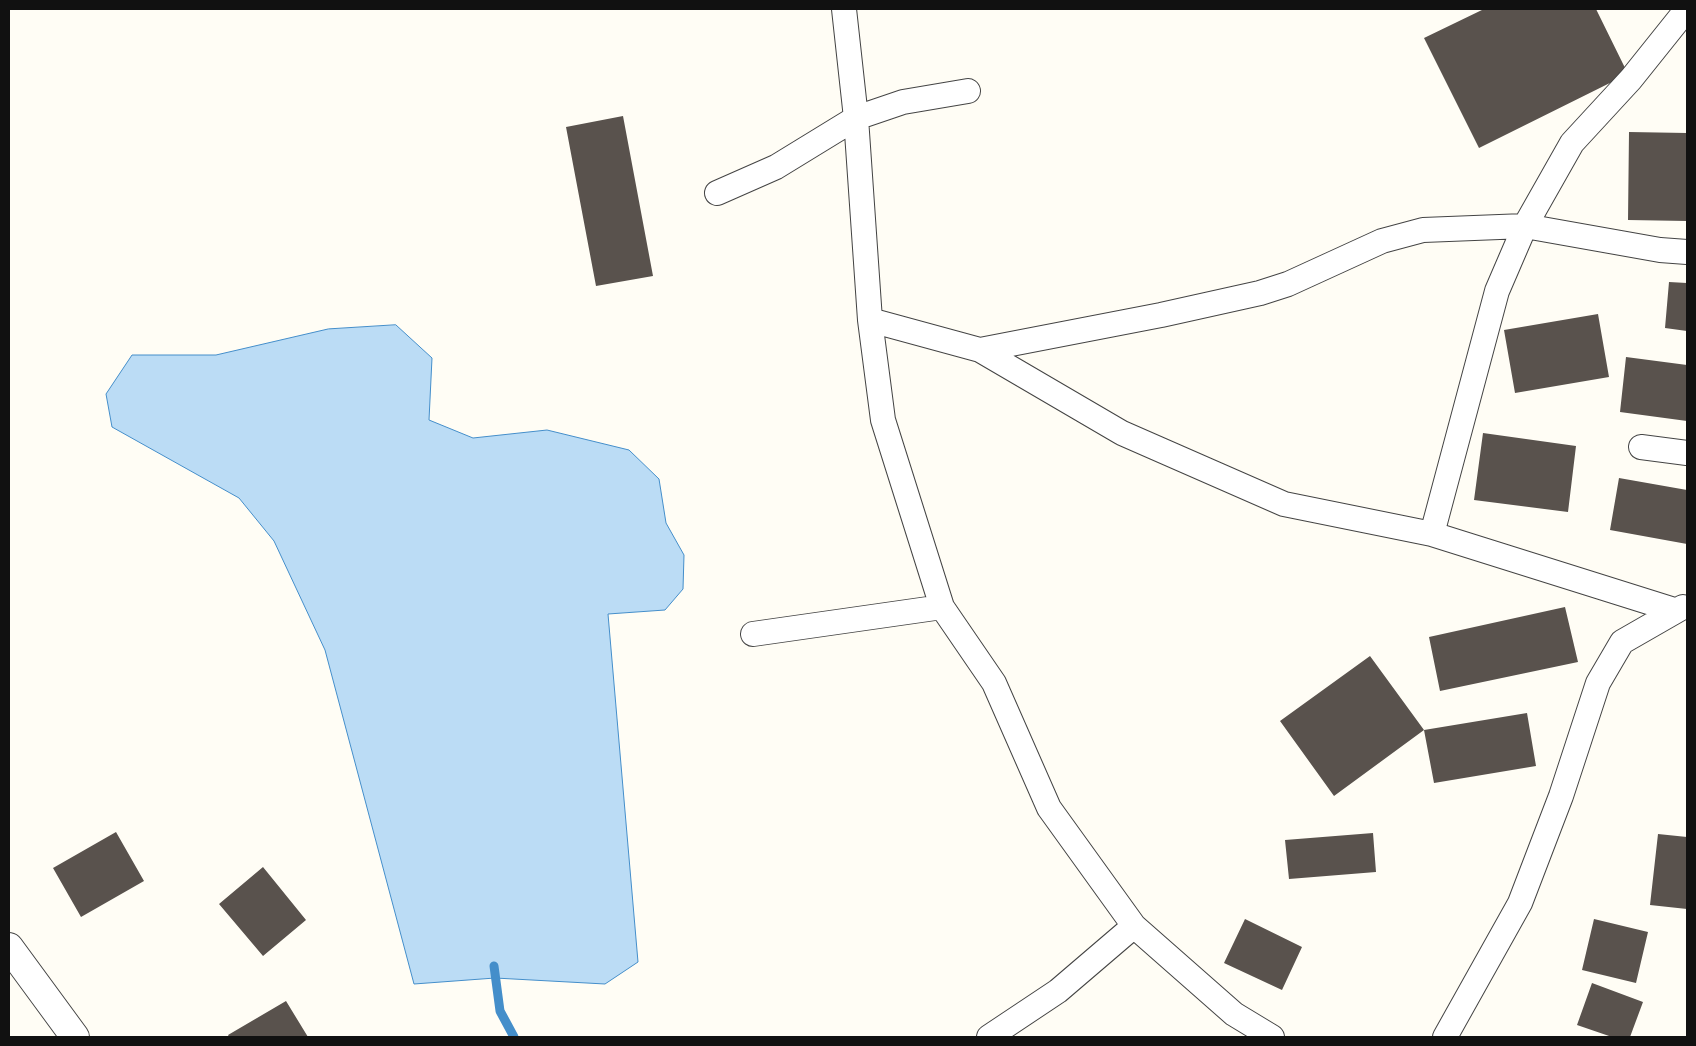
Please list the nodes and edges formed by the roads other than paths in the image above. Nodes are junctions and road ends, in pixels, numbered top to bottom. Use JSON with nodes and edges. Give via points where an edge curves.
{"nodes":[{"id":1,"x":844,"y":9,"type":"edge"},
{"id":2,"x":1687,"y":9,"type":"edge"},
{"id":3,"x":968,"y":92,"type":"dead end"},
{"id":4,"x":856,"y":118,"type":"junction"},
{"id":5,"x":717,"y":193,"type":"dead end"},
{"id":6,"x":1524,"y":226,"type":"junction"},
{"id":7,"x":1687,"y":252,"type":"edge"},
{"id":8,"x":870,"y":320,"type":"junction"},
{"id":9,"x":980,"y":350,"type":"junction"},
{"id":10,"x":1640,"y":447,"type":"dead end"},
{"id":11,"x":1687,"y":453,"type":"edge"},
{"id":12,"x":1432,"y":534,"type":"junction"},
{"id":13,"x":942,"y":607,"type":"junction"},
{"id":14,"x":1680,"y":608,"type":"edge"},
{"id":15,"x":753,"y":634,"type":"dead end"},
{"id":16,"x":1134,"y":926,"type":"junction"},
{"id":17,"x":9,"y":947,"type":"edge"},
{"id":18,"x":75,"y":1037,"type":"edge"},
{"id":19,"x":988,"y":1037,"type":"edge"},
{"id":20,"x":1272,"y":1037,"type":"edge"},
{"id":21,"x":1445,"y":1037,"type":"edge"}],
"edges":[{"from":1,"to":4,"type":"street"},
{"from":2,"to":6,"type":"street","via":[[1631,79],[1572,143]]},
{"from":3,"to":4,"type":"street","via":[[903,102]]},
{"from":4,"to":5,"type":"street","via":[[776,167]]},
{"from":4,"to":8,"type":"street"},
{"from":6,"to":7,"type":"street"},
{"from":6,"to":9,"type":"street","via":[[1424,230],[1382,241],[1288,284],[1260,293]]},
{"from":6,"to":12,"type":"street","via":[[1497,291]]},
{"from":8,"to":9,"type":"street"},
{"from":8,"to":13,"type":"street","via":[[883,420]]},
{"from":9,"to":12,"type":"street","via":[[1122,433],[1284,504]]},
{"from":10,"to":11,"type":"street"},
{"from":12,"to":14,"type":"street"},
{"from":13,"to":15,"type":"street"},
{"from":13,"to":16,"type":"street","via":[[994,683],[1049,808]]},
{"from":14,"to":21,"type":"street","via":[[1622,642],[1598,683],[1561,796],[1520,903]]},
{"from":16,"to":19,"type":"street","via":[[1058,990]]},
{"from":16,"to":20,"type":"street","via":[[1234,1014]]},
{"from":17,"to":18,"type":"street"}]}
